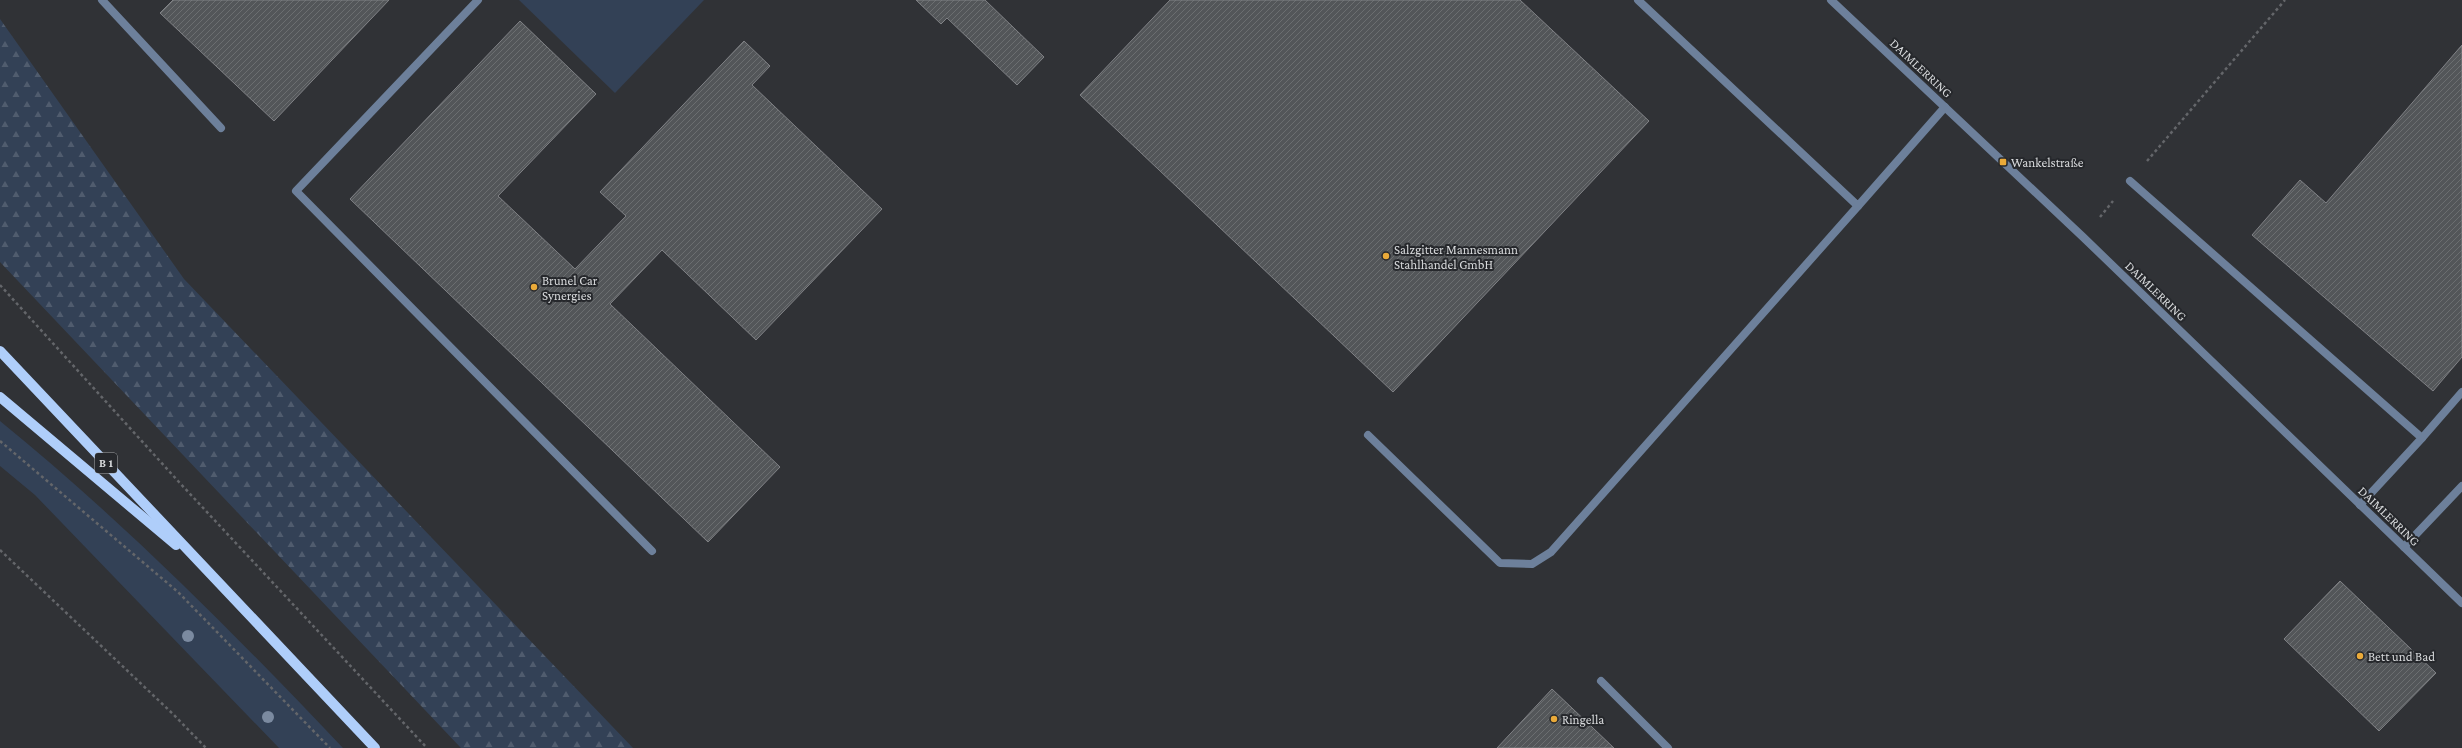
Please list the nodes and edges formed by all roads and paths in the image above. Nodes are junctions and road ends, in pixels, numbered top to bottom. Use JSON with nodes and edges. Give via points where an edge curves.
{"nodes":[{"id":1,"x":102,"y":0,"type":"edge"},
{"id":2,"x":478,"y":0,"type":"edge"},
{"id":3,"x":1638,"y":0,"type":"edge"},
{"id":4,"x":1831,"y":0,"type":"edge"},
{"id":5,"x":2285,"y":0,"type":"edge"},
{"id":6,"x":1945,"y":107,"type":"junction"},
{"id":7,"x":221,"y":128,"type":"dead end"},
{"id":8,"x":2130,"y":181,"type":"junction"},
{"id":9,"x":1858,"y":206,"type":"junction"},
{"id":10,"x":2083,"y":237,"type":"junction"},
{"id":11,"x":0,"y":285,"type":"edge"},
{"id":12,"x":0,"y":351,"type":"edge"},
{"id":13,"x":2462,"y":392,"type":"edge"},
{"id":14,"x":0,"y":397,"type":"edge"},
{"id":15,"x":1368,"y":435,"type":"dead end"},
{"id":16,"x":2422,"y":438,"type":"junction"},
{"id":17,"x":0,"y":441,"type":"edge"},
{"id":18,"x":2462,"y":486,"type":"edge"},
{"id":19,"x":2360,"y":505,"type":"junction"},
{"id":20,"x":2404,"y":547,"type":"junction"},
{"id":21,"x":0,"y":550,"type":"edge"},
{"id":22,"x":652,"y":551,"type":"dead end"},
{"id":23,"x":212,"y":576,"type":"junction"},
{"id":24,"x":2462,"y":603,"type":"edge"},
{"id":25,"x":1601,"y":681,"type":"dead end"},
{"id":26,"x":206,"y":748,"type":"edge"},
{"id":27,"x":330,"y":748,"type":"edge"},
{"id":28,"x":375,"y":748,"type":"edge"},
{"id":29,"x":427,"y":748,"type":"edge"},
{"id":30,"x":1668,"y":748,"type":"edge"}],
"edges":[{"from":1,"to":7,"type":"street"},
{"from":2,"to":22,"type":"street","via":[[296,192]]},
{"from":3,"to":9,"type":"street"},
{"from":4,"to":6,"type":"street","name":"DAIMLERRING"},
{"from":5,"to":8,"type":"path"},
{"from":6,"to":9,"type":"street"},
{"from":6,"to":10,"type":"street","name":"DAIMLERRING"},
{"from":8,"to":10,"type":"path"},
{"from":8,"to":16,"type":"street"},
{"from":9,"to":15,"type":"street","via":[[1551,552],[1532,564],[1500,563]]},
{"from":10,"to":19,"type":"street","name":"DAIMLERRING"},
{"from":11,"to":29,"type":"path","via":[[178,481]]},
{"from":12,"to":23,"type":"main road","number":"B 1"},
{"from":13,"to":16,"type":"street"},
{"from":14,"to":23,"type":"main road","number":"B 1"},
{"from":16,"to":19,"type":"street"},
{"from":17,"to":27,"type":"path","via":[[178,592]]},
{"from":18,"to":20,"type":"street"},
{"from":19,"to":20,"type":"street","name":"DAIMLERRING"},
{"from":20,"to":24,"type":"street","name":"DAIMLERRING"},
{"from":21,"to":26,"type":"path","via":[[174,714]]},
{"from":23,"to":28,"type":"main road","number":"B 1"},
{"from":25,"to":30,"type":"street"}]}
